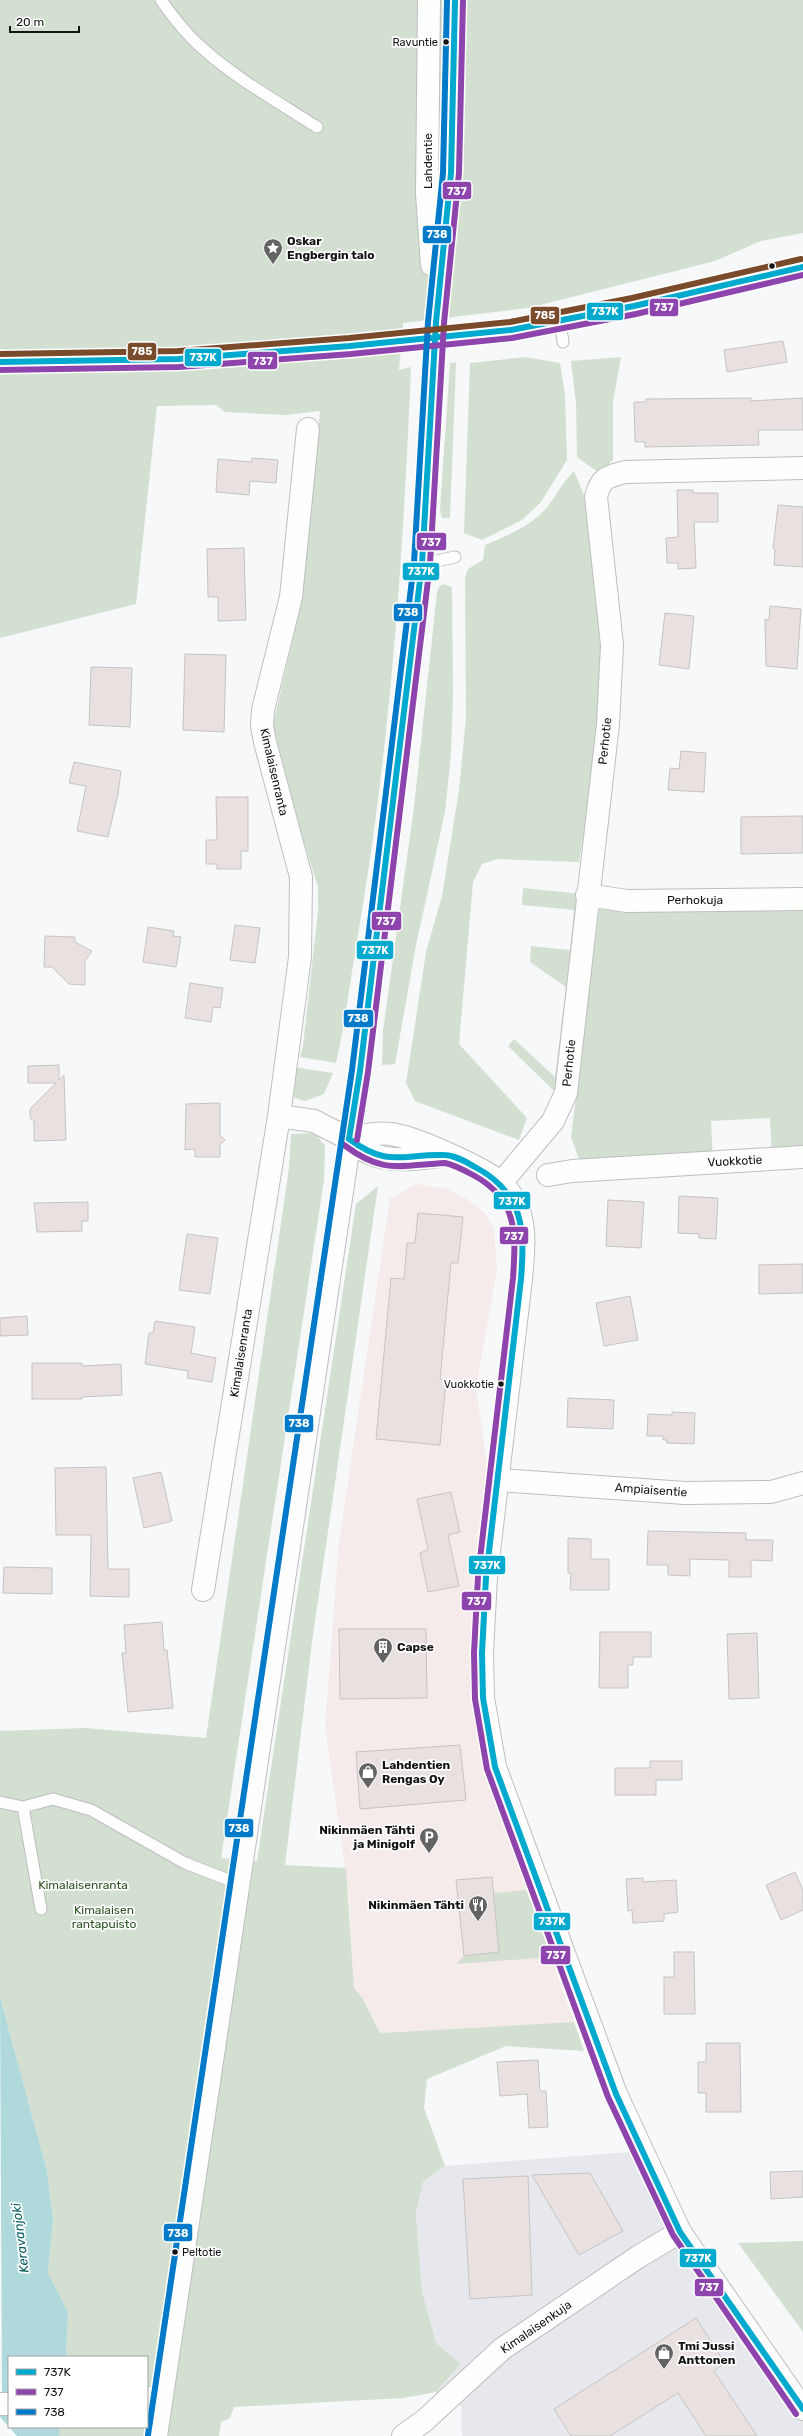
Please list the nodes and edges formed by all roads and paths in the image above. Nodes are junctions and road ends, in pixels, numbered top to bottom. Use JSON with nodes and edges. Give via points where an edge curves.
{"nodes":[{"id":1,"x":161,"y":0,"type":"edge"},
{"id":2,"x":429,"y":0,"type":"edge"},
{"id":3,"x":455,"y":0,"type":"edge"},
{"id":4,"x":317,"y":127,"type":"dead end"},
{"id":5,"x":803,"y":267,"type":"edge"},
{"id":6,"x":436,"y":322,"type":"junction"},
{"id":7,"x":0,"y":362,"type":"edge"},
{"id":8,"x":308,"y":429,"type":"dead end"},
{"id":9,"x":803,"y":468,"type":"edge"},
{"id":10,"x":455,"y":557,"type":"dead end"},
{"id":11,"x":422,"y":564,"type":"junction"},
{"id":12,"x":587,"y":895,"type":"junction"},
{"id":13,"x":803,"y":899,"type":"edge"},
{"id":14,"x":279,"y":1116,"type":"junction"},
{"id":15,"x":349,"y":1139,"type":"junction"},
{"id":16,"x":803,"y":1157,"type":"edge"},
{"id":17,"x":548,"y":1175,"type":"dead end"},
{"id":18,"x":501,"y":1182,"type":"junction"},
{"id":19,"x":499,"y":1480,"type":"junction"},
{"id":20,"x":803,"y":1483,"type":"edge"},
{"id":21,"x":203,"y":1590,"type":"dead end"},
{"id":22,"x":0,"y":1802,"type":"edge"},
{"id":23,"x":23,"y":1807,"type":"junction"},
{"id":24,"x":239,"y":1884,"type":"junction"},
{"id":25,"x":41,"y":1909,"type":"dead end"},
{"id":26,"x":680,"y":2232,"type":"junction"},
{"id":27,"x":154,"y":2398,"type":"edge"},
{"id":28,"x":803,"y":2409,"type":"edge"},
{"id":29,"x":156,"y":2436,"type":"edge"},
{"id":30,"x":403,"y":2436,"type":"edge"}],
"edges":[{"from":1,"to":4,"type":"lane","via":[[201,47],[234,73]]},
{"from":2,"to":6,"type":"street","name":"Lahdentie","via":[[427,193]]},
{"from":3,"to":6,"type":"street","name":"Lahdentie","via":[[451,173]]},
{"from":5,"to":7,"type":"street","bridge":true,"via":[[561,332],[510,330],[350,346],[178,359]]},
{"from":6,"to":11,"type":"street","name":"Lahdentie"},
{"from":8,"to":14,"type":"street","name":"Kimalaisenranta","via":[[291,597],[263,710],[262,726],[267,754],[301,878],[300,957]]},
{"from":9,"to":12,"type":"street","name":"Perhotie","via":[[625,472],[607,477],[599,484],[596,497],[612,646],[608,724]]},
{"from":10,"to":11,"type":"lane"},
{"from":11,"to":15,"type":"street","name":"Lahdentie","via":[[360,1071]]},
{"from":12,"to":13,"type":"street","name":"Perhokuja","via":[[627,900]]},
{"from":12,"to":18,"type":"street","name":"Perhotie","via":[[566,1092],[553,1121]]},
{"from":14,"to":15,"type":"street","via":[[314,1121]]},
{"from":14,"to":21,"type":"street","name":"Kimalaisenranta"},
{"from":15,"to":18,"type":"street","via":[[375,1134],[390,1134],[412,1139],[478,1168]]},
{"from":15,"to":24,"type":"street","name":"Lahdentie"},
{"from":16,"to":17,"type":"street","name":"Vuokkotie","via":[[572,1171]]},
{"from":18,"to":19,"type":"street","via":[[514,1199],[521,1217],[524,1245]]},
{"from":19,"to":20,"type":"street","name":"Ampiaisentie","via":[[685,1493],[771,1492]]},
{"from":19,"to":26,"type":"street","via":[[486,1576],[482,1653],[483,1698],[496,1767],[616,2094]]},
{"from":22,"to":23,"type":"lane"},
{"from":23,"to":24,"type":"lane","via":[[53,1799],[91,1810],[185,1863]]},
{"from":23,"to":25,"type":"lane"},
{"from":24,"to":27,"type":"street","name":"Lahdentie"},
{"from":26,"to":28,"type":"street"},
{"from":26,"to":30,"type":"street","name":"Kimalaisenkuja","via":[[638,2257],[502,2350],[424,2421]]},
{"from":27,"to":29,"type":"street","name":"Lahdentie"}]}
